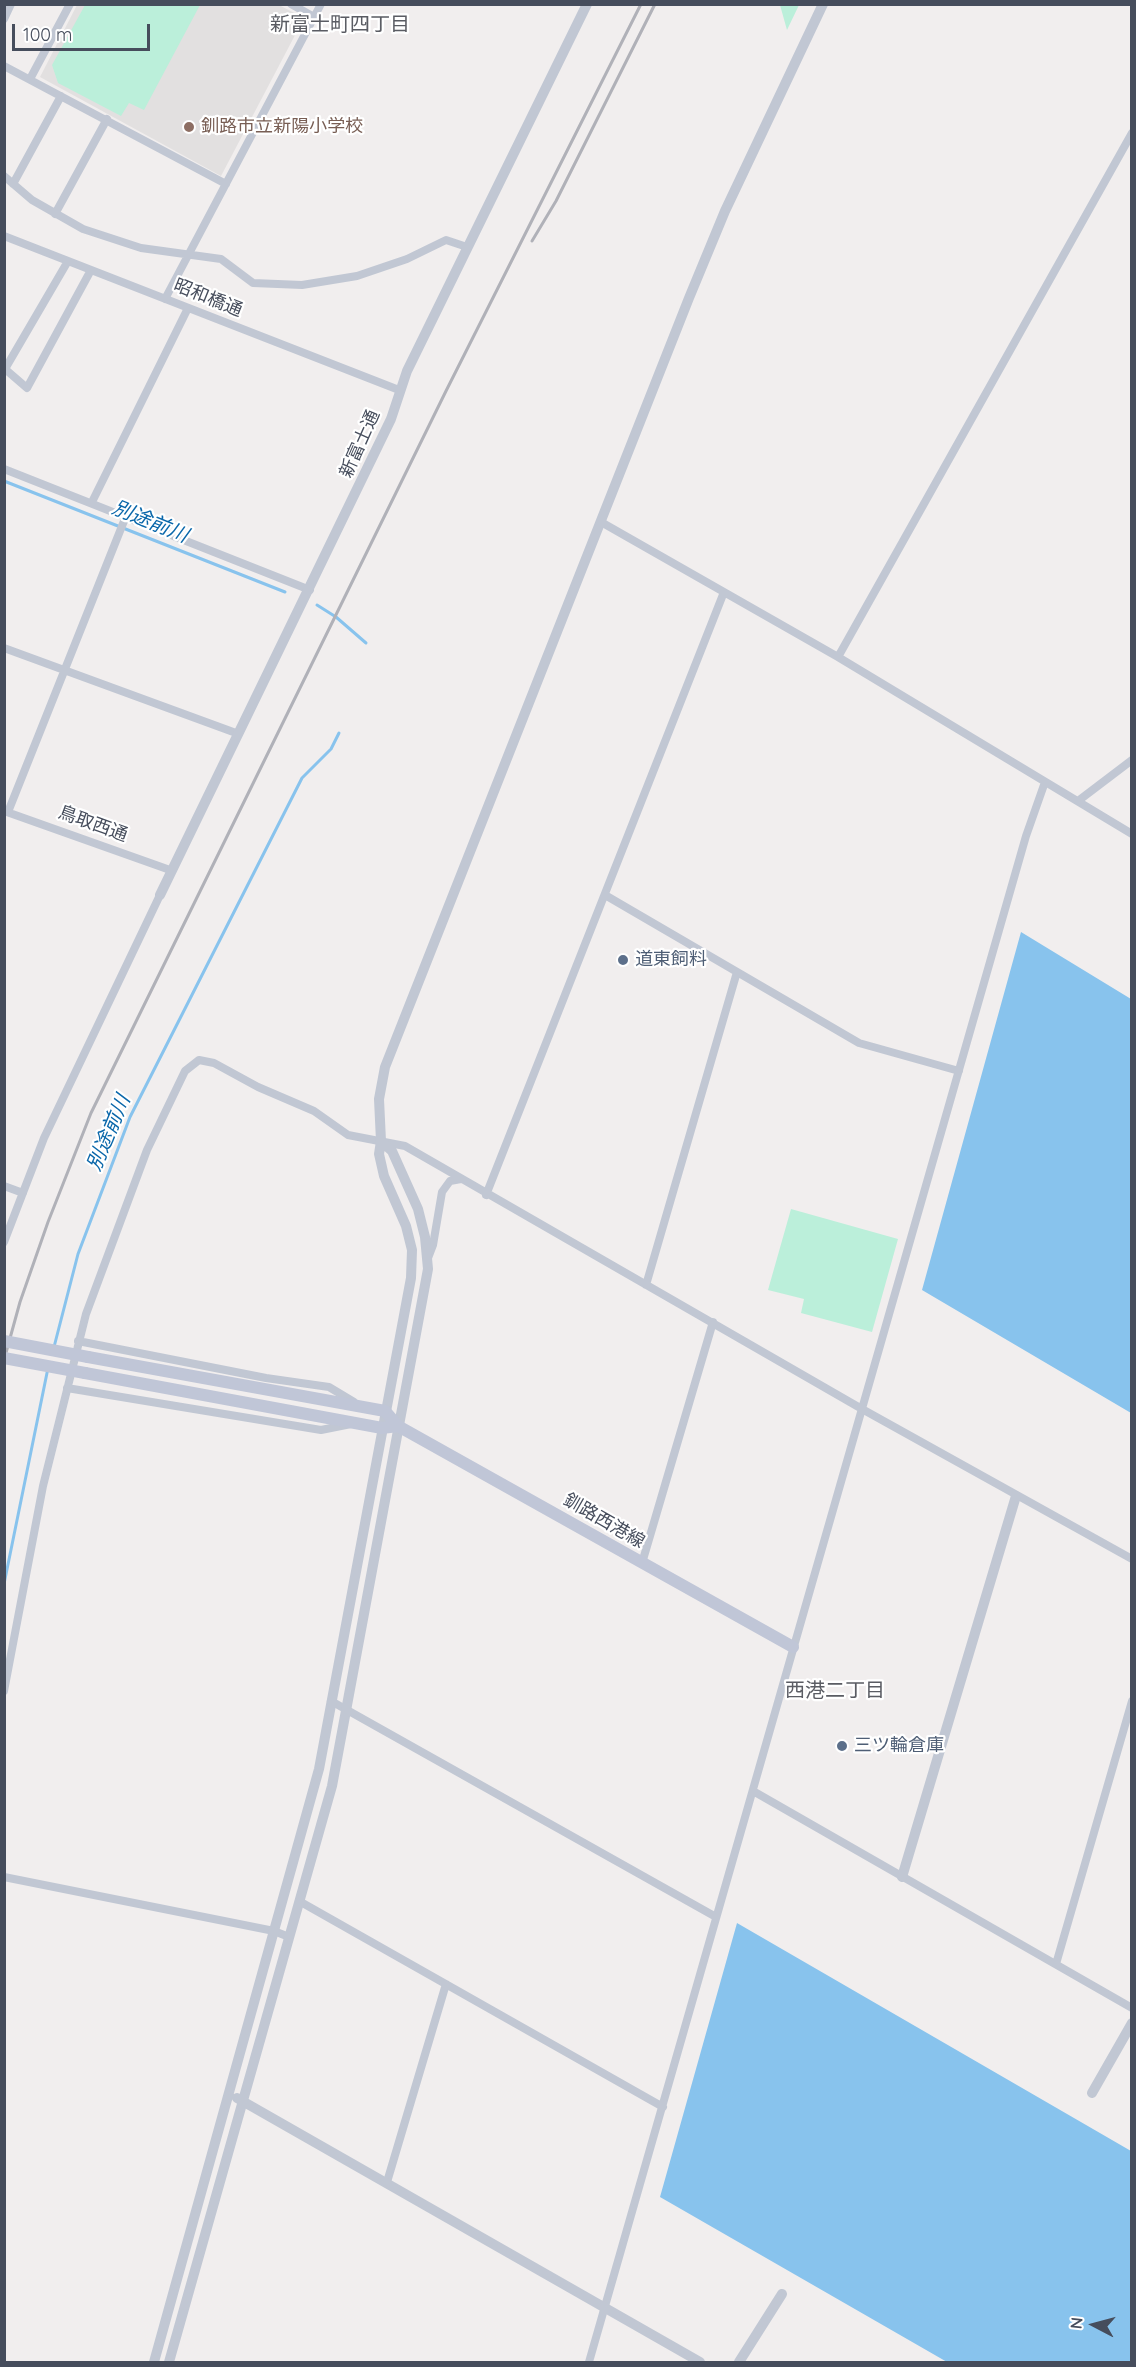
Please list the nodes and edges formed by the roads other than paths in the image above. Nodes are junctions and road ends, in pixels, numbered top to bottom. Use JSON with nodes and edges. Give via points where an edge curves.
{"nodes":[{"id":1,"x":11,"y":4,"type":"edge"},
{"id":2,"x":70,"y":4,"type":"edge"},
{"id":3,"x":291,"y":4,"type":"edge"},
{"id":4,"x":321,"y":4,"type":"edge"},
{"id":5,"x":587,"y":4,"type":"edge"},
{"id":6,"x":823,"y":4,"type":"edge"},
{"id":7,"x":314,"y":17,"type":"junction"},
{"id":8,"x":4,"y":19,"type":"edge"},
{"id":9,"x":4,"y":66,"type":"edge"},
{"id":10,"x":30,"y":79,"type":"junction"},
{"id":11,"x":61,"y":96,"type":"junction"},
{"id":12,"x":107,"y":118,"type":"junction"},
{"id":13,"x":1131,"y":133,"type":"edge"},
{"id":14,"x":4,"y":176,"type":"edge"},
{"id":15,"x":13,"y":184,"type":"junction"},
{"id":16,"x":226,"y":184,"type":"junction"},
{"id":17,"x":55,"y":214,"type":"junction"},
{"id":18,"x":4,"y":236,"type":"edge"},
{"id":19,"x":466,"y":248,"type":"junction"},
{"id":20,"x":189,"y":254,"type":"junction"},
{"id":21,"x":68,"y":261,"type":"junction"},
{"id":22,"x":91,"y":270,"type":"junction"},
{"id":23,"x":165,"y":299,"type":"junction"},
{"id":24,"x":188,"y":308,"type":"junction"},
{"id":25,"x":399,"y":390,"type":"junction"},
{"id":26,"x":4,"y":469,"type":"edge"},
{"id":27,"x":92,"y":502,"type":"junction"},
{"id":28,"x":126,"y":516,"type":"junction"},
{"id":29,"x":602,"y":522,"type":"junction"},
{"id":30,"x":310,"y":590,"type":"junction"},
{"id":31,"x":724,"y":592,"type":"junction"},
{"id":32,"x":4,"y":648,"type":"edge"},
{"id":33,"x":838,"y":657,"type":"junction"},
{"id":34,"x":65,"y":670,"type":"junction"},
{"id":35,"x":236,"y":733,"type":"junction"},
{"id":36,"x":1131,"y":760,"type":"edge"},
{"id":37,"x":1045,"y":782,"type":"junction"},
{"id":38,"x":1078,"y":801,"type":"junction"},
{"id":39,"x":6,"y":811,"type":"edge"},
{"id":40,"x":1131,"y":834,"type":"edge"},
{"id":41,"x":170,"y":870,"type":"junction"},
{"id":42,"x":160,"y":895,"type":"joint"},
{"id":43,"x":605,"y":895,"type":"junction"},
{"id":44,"x":737,"y":972,"type":"junction"},
{"id":45,"x":959,"y":1071,"type":"junction"},
{"id":46,"x":381,"y":1141,"type":"junction"},
{"id":47,"x":461,"y":1179,"type":"junction"},
{"id":48,"x":4,"y":1186,"type":"edge"},
{"id":49,"x":23,"y":1193,"type":"junction"},
{"id":50,"x":486,"y":1195,"type":"junction"},
{"id":51,"x":4,"y":1242,"type":"edge"},
{"id":52,"x":428,"y":1259,"type":"junction"},
{"id":53,"x":646,"y":1285,"type":"junction"},
{"id":54,"x":713,"y":1322,"type":"junction"},
{"id":55,"x":4,"y":1341,"type":"edge"},
{"id":56,"x":78,"y":1341,"type":"junction"},
{"id":57,"x":4,"y":1358,"type":"edge"},
{"id":58,"x":67,"y":1388,"type":"junction"},
{"id":59,"x":362,"y":1407,"type":"junction"},
{"id":60,"x":862,"y":1409,"type":"junction"},
{"id":61,"x":385,"y":1411,"type":"junction"},
{"id":62,"x":359,"y":1423,"type":"junction"},
{"id":63,"x":398,"y":1426,"type":"junction"},
{"id":64,"x":382,"y":1428,"type":"junction"},
{"id":65,"x":1016,"y":1497,"type":"junction"},
{"id":66,"x":1131,"y":1559,"type":"edge"},
{"id":67,"x":642,"y":1563,"type":"junction"},
{"id":68,"x":792,"y":1647,"type":"junction"},
{"id":69,"x":4,"y":1691,"type":"edge"},
{"id":70,"x":331,"y":1701,"type":"junction"},
{"id":71,"x":1131,"y":1701,"type":"edge"},
{"id":72,"x":346,"y":1709,"type":"junction"},
{"id":73,"x":753,"y":1791,"type":"junction"},
{"id":74,"x":4,"y":1877,"type":"edge"},
{"id":75,"x":902,"y":1877,"type":"junction"},
{"id":76,"x":299,"y":1901,"type":"junction"},
{"id":77,"x":716,"y":1917,"type":"junction"},
{"id":78,"x":274,"y":1932,"type":"junction"},
{"id":79,"x":289,"y":1937,"type":"junction"},
{"id":80,"x":1056,"y":1964,"type":"junction"},
{"id":81,"x":446,"y":1984,"type":"junction"},
{"id":82,"x":1131,"y":2008,"type":"edge"},
{"id":83,"x":1131,"y":2023,"type":"edge"},
{"id":84,"x":1092,"y":2093,"type":"dead end"},
{"id":85,"x":229,"y":2094,"type":"junction"},
{"id":86,"x":243,"y":2100,"type":"junction"},
{"id":87,"x":663,"y":2107,"type":"junction"},
{"id":88,"x":387,"y":2182,"type":"junction"},
{"id":89,"x":782,"y":2295,"type":"dead end"},
{"id":90,"x":605,"y":2308,"type":"junction"},
{"id":91,"x":154,"y":2362,"type":"edge"},
{"id":92,"x":169,"y":2362,"type":"edge"},
{"id":93,"x":589,"y":2362,"type":"edge"},
{"id":94,"x":700,"y":2362,"type":"edge"},
{"id":95,"x":739,"y":2362,"type":"edge"}],
"edges":[{"from":1,"to":8,"type":"street"},
{"from":2,"to":10,"type":"street"},
{"from":3,"to":7,"type":"street"},
{"from":4,"to":7,"type":"street"},
{"from":5,"to":19,"type":"street","name":"新富士通"},
{"from":6,"to":29,"type":"street","via":[[725,211]]},
{"from":7,"to":16,"type":"street"},
{"from":9,"to":10,"type":"street"},
{"from":10,"to":11,"type":"street"},
{"from":11,"to":12,"type":"street"},
{"from":11,"to":15,"type":"street"},
{"from":12,"to":16,"type":"street"},
{"from":12,"to":17,"type":"street"},
{"from":13,"to":33,"type":"street"},
{"from":14,"to":15,"type":"street"},
{"from":15,"to":17,"type":"street"},
{"from":16,"to":20,"type":"street"},
{"from":17,"to":20,"type":"street","via":[[117,242]]},
{"from":18,"to":21,"type":"street","name":"昭和橋通"},
{"from":19,"to":20,"type":"street","via":[[446,240],[357,276],[302,285],[253,283],[221,259]]},
{"from":19,"to":25,"type":"street","name":"新富士通"},
{"from":20,"to":23,"type":"street"},
{"from":21,"to":22,"type":"street","name":"昭和橋通"},
{"from":21,"to":22,"type":"street","via":[[5,369],[27,388]]},
{"from":22,"to":23,"type":"street","name":"昭和橋通"},
{"from":23,"to":24,"type":"street","name":"昭和橋通"},
{"from":24,"to":25,"type":"street","name":"昭和橋通"},
{"from":24,"to":27,"type":"street"},
{"from":25,"to":30,"type":"street","name":"新富士通","via":[[391,419]]},
{"from":26,"to":27,"type":"street"},
{"from":27,"to":28,"type":"street"},
{"from":28,"to":30,"type":"street"},
{"from":28,"to":34,"type":"street"},
{"from":29,"to":31,"type":"street"},
{"from":29,"to":46,"type":"street","via":[[385,1067],[379,1099]]},
{"from":30,"to":35,"type":"street","name":"新富士通"},
{"from":31,"to":33,"type":"street"},
{"from":31,"to":43,"type":"street"},
{"from":32,"to":34,"type":"street"},
{"from":33,"to":37,"type":"street"},
{"from":34,"to":35,"type":"street"},
{"from":34,"to":39,"type":"street"},
{"from":35,"to":41,"type":"street","name":"新富士通"},
{"from":36,"to":38,"type":"street"},
{"from":37,"to":38,"type":"street"},
{"from":37,"to":45,"type":"street"},
{"from":38,"to":40,"type":"street"},
{"from":39,"to":41,"type":"street","name":"鳥取西通"},
{"from":41,"to":42,"type":"street","name":"新富士通"},
{"from":42,"to":49,"type":"street","via":[[44,1138]]},
{"from":43,"to":44,"type":"street"},
{"from":43,"to":50,"type":"street"},
{"from":44,"to":45,"type":"street","via":[[859,1043]]},
{"from":44,"to":53,"type":"street"},
{"from":45,"to":60,"type":"street"},
{"from":46,"to":47,"type":"street","via":[[405,1146]]},
{"from":46,"to":52,"type":"street","via":[[392,1151],[418,1209]]},
{"from":46,"to":56,"type":"street","via":[[348,1135],[314,1111],[214,1063],[199,1060],[185,1071],[147,1150]]},
{"from":46,"to":61,"type":"street","via":[[379,1154],[384,1176],[398,1203],[412,1250],[411,1278]]},
{"from":47,"to":50,"type":"street"},
{"from":47,"to":52,"type":"street","via":[[450,1181],[442,1191]]},
{"from":48,"to":49,"type":"street"},
{"from":49,"to":51,"type":"street"},
{"from":50,"to":53,"type":"street"},
{"from":52,"to":63,"type":"street"},
{"from":53,"to":54,"type":"street"},
{"from":54,"to":60,"type":"street"},
{"from":54,"to":67,"type":"street"},
{"from":55,"to":59,"type":"main road","bridge":true},
{"from":56,"to":58,"type":"street"},
{"from":56,"to":59,"type":"street","via":[[329,1388]]},
{"from":57,"to":62,"type":"main road","bridge":true},
{"from":58,"to":62,"type":"street","via":[[321,1430]]},
{"from":58,"to":69,"type":"street","via":[[43,1486]]},
{"from":59,"to":61,"type":"main road"},
{"from":60,"to":65,"type":"street"},
{"from":60,"to":68,"type":"street"},
{"from":61,"to":63,"type":"main road","name":"釧路西港線"},
{"from":61,"to":64,"type":"street"},
{"from":62,"to":64,"type":"main road"},
{"from":63,"to":64,"type":"main road"},
{"from":63,"to":67,"type":"main road","name":"釧路西港線"},
{"from":63,"to":72,"type":"street"},
{"from":64,"to":70,"type":"street"},
{"from":65,"to":66,"type":"street"},
{"from":65,"to":75,"type":"street"},
{"from":67,"to":68,"type":"main road","name":"釧路西港線"},
{"from":68,"to":73,"type":"street"},
{"from":70,"to":72,"type":"street"},
{"from":70,"to":78,"type":"street","via":[[319,1769]]},
{"from":71,"to":80,"type":"street"},
{"from":72,"to":76,"type":"street","via":[[332,1786]]},
{"from":72,"to":77,"type":"street"},
{"from":73,"to":75,"type":"street"},
{"from":73,"to":77,"type":"street"},
{"from":74,"to":78,"type":"street"},
{"from":75,"to":80,"type":"street"},
{"from":76,"to":79,"type":"street"},
{"from":76,"to":81,"type":"street"},
{"from":77,"to":87,"type":"street"},
{"from":78,"to":79,"type":"street"},
{"from":78,"to":85,"type":"street"},
{"from":79,"to":86,"type":"street"},
{"from":80,"to":82,"type":"street"},
{"from":81,"to":87,"type":"street"},
{"from":81,"to":88,"type":"street"},
{"from":83,"to":84,"type":"street"},
{"from":85,"to":86,"type":"street"},
{"from":85,"to":91,"type":"street"},
{"from":86,"to":88,"type":"street"},
{"from":86,"to":92,"type":"street"},
{"from":87,"to":90,"type":"street"},
{"from":88,"to":90,"type":"street"},
{"from":89,"to":95,"type":"street"},
{"from":90,"to":93,"type":"street"},
{"from":90,"to":94,"type":"street"}]}
